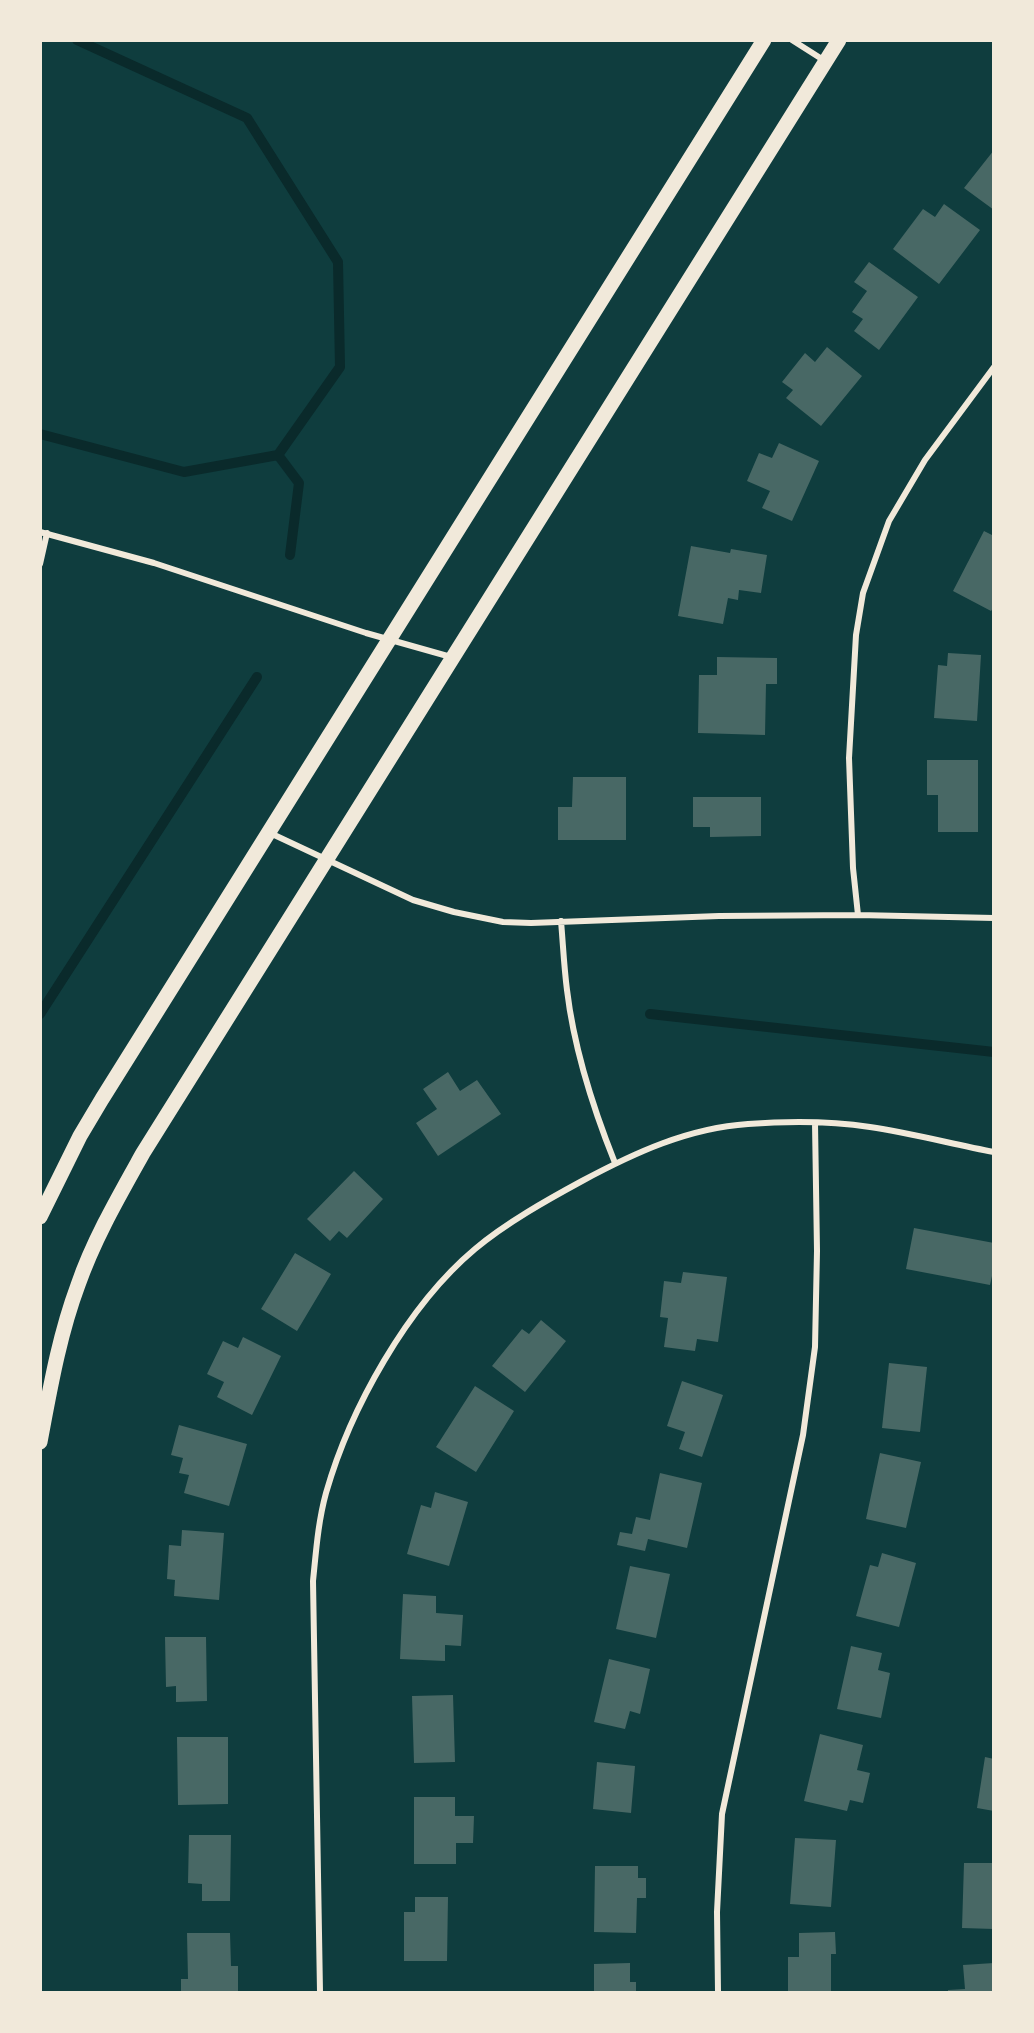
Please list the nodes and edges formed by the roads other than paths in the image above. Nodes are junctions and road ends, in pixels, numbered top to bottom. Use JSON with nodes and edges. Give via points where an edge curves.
{"nodes":[{"id":1,"x":764,"y":40,"type":"edge"},
{"id":2,"x":792,"y":40,"type":"edge"},
{"id":3,"x":839,"y":40,"type":"edge"},
{"id":4,"x":826,"y":62,"type":"junction"},
{"id":5,"x":993,"y":367,"type":"edge"},
{"id":6,"x":44,"y":532,"type":"edge"},
{"id":7,"x":40,"y":564,"type":"edge"},
{"id":8,"x":391,"y":639,"type":"junction"},
{"id":9,"x":454,"y":658,"type":"junction"},
{"id":10,"x":270,"y":833,"type":"junction"},
{"id":11,"x":328,"y":860,"type":"junction"},
{"id":12,"x":858,"y":915,"type":"junction"},
{"id":13,"x":993,"y":918,"type":"edge"},
{"id":14,"x":561,"y":921,"type":"junction"},
{"id":15,"x":815,"y":1123,"type":"junction"},
{"id":16,"x":993,"y":1152,"type":"edge"},
{"id":17,"x":615,"y":1163,"type":"junction"},
{"id":18,"x":40,"y":1217,"type":"edge"},
{"id":19,"x":40,"y":1442,"type":"edge"},
{"id":20,"x":320,"y":1992,"type":"edge"},
{"id":21,"x":718,"y":1992,"type":"edge"}],
"edges":[{"from":1,"to":8,"type":"main road"},
{"from":2,"to":4,"type":"street"},
{"from":3,"to":4,"type":"main road"},
{"from":4,"to":9,"type":"main road"},
{"from":5,"to":12,"type":"street","via":[[925,460],[889,521],[863,593],[856,635],[849,758]]},
{"from":6,"to":7,"type":"street"},
{"from":6,"to":8,"type":"street"},
{"from":8,"to":9,"type":"street"},
{"from":8,"to":10,"type":"main road"},
{"from":9,"to":11,"type":"main road"},
{"from":10,"to":11,"type":"street"},
{"from":10,"to":18,"type":"main road","via":[[96,1108]]},
{"from":11,"to":14,"type":"street","via":[[414,900],[454,912],[503,922]]},
{"from":11,"to":19,"type":"main road","via":[[142,1153],[103,1226],[78,1285],[55,1363]]},
{"from":12,"to":13,"type":"street"},
{"from":12,"to":14,"type":"street"},
{"from":14,"to":17,"type":"street","via":[[567,991],[581,1062]]},
{"from":15,"to":16,"type":"street","via":[[869,1126]]},
{"from":15,"to":17,"type":"street","via":[[747,1124],[704,1131],[652,1145]]},
{"from":15,"to":21,"type":"street","via":[[815,1347],[804,1435],[722,1814]]},
{"from":17,"to":20,"type":"street","via":[[544,1201],[476,1248],[455,1268],[418,1310],[382,1363],[350,1427],[330,1482],[320,1520],[313,1581]]}]}
